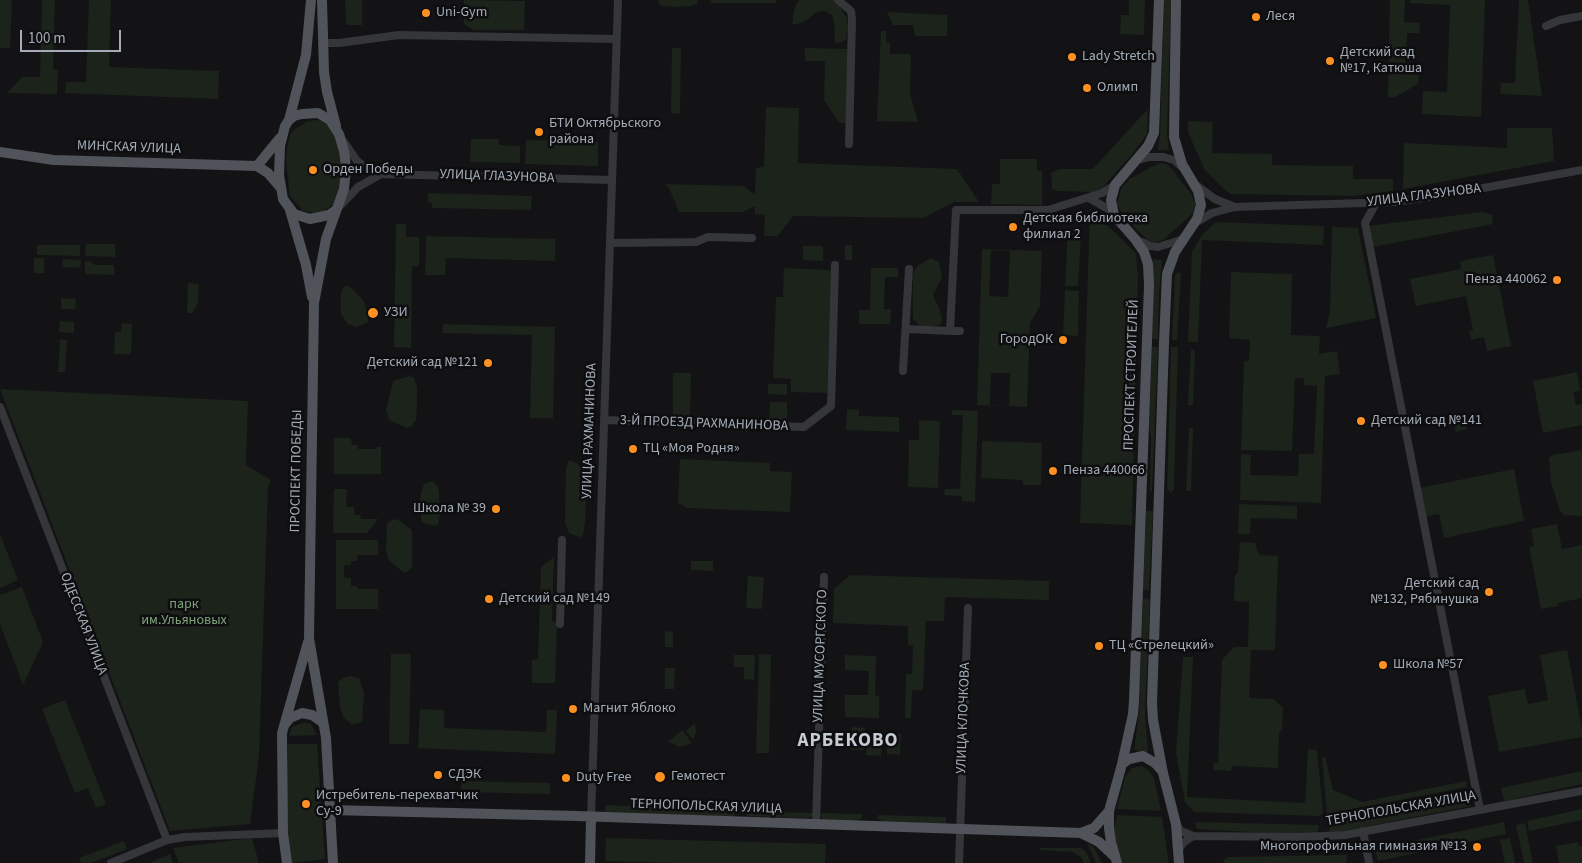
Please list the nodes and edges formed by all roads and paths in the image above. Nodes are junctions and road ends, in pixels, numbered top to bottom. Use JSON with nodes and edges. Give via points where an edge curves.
{"nodes":[{"id":1,"x":311,"y":0,"type":"edge"},
{"id":2,"x":322,"y":0,"type":"edge"},
{"id":3,"x":618,"y":0,"type":"edge"},
{"id":4,"x":838,"y":0,"type":"edge"},
{"id":5,"x":1159,"y":0,"type":"edge"},
{"id":6,"x":1176,"y":0,"type":"edge"},
{"id":7,"x":1582,"y":16,"type":"edge"},
{"id":8,"x":1546,"y":26,"type":"dead end"},
{"id":9,"x":616,"y":39,"type":"junction"},
{"id":10,"x":323,"y":43,"type":"junction"},
{"id":11,"x":289,"y":120,"type":"junction"},
{"id":12,"x":283,"y":134,"type":"junction"},
{"id":13,"x":339,"y":134,"type":"junction"},
{"id":14,"x":849,"y":144,"type":"dead end"},
{"id":15,"x":0,"y":152,"type":"edge"},
{"id":16,"x":1136,"y":160,"type":"junction"},
{"id":17,"x":257,"y":166,"type":"junction"},
{"id":18,"x":1184,"y":169,"type":"junction"},
{"id":19,"x":1582,"y":170,"type":"edge"},
{"id":20,"x":381,"y":174,"type":"junction"},
{"id":21,"x":612,"y":180,"type":"junction"},
{"id":22,"x":1192,"y":182,"type":"junction"},
{"id":23,"x":1115,"y":185,"type":"junction"},
{"id":24,"x":280,"y":187,"type":"junction"},
{"id":25,"x":1088,"y":198,"type":"junction"},
{"id":26,"x":1376,"y":203,"type":"junction"},
{"id":27,"x":1235,"y":207,"type":"junction"},
{"id":28,"x":290,"y":210,"type":"junction"},
{"id":29,"x":336,"y":210,"type":"junction"},
{"id":30,"x":1114,"y":215,"type":"junction"},
{"id":31,"x":1193,"y":225,"type":"junction"},
{"id":32,"x":752,"y":238,"type":"dead end"},
{"id":33,"x":1135,"y":239,"type":"junction"},
{"id":34,"x":1184,"y":239,"type":"junction"},
{"id":35,"x":610,"y":243,"type":"junction"},
{"id":36,"x":835,"y":265,"type":"dead end"},
{"id":37,"x":909,"y":269,"type":"dead end"},
{"id":38,"x":314,"y":304,"type":"junction"},
{"id":39,"x":906,"y":329,"type":"junction"},
{"id":40,"x":950,"y":331,"type":"junction"},
{"id":41,"x":960,"y":331,"type":"dead end"},
{"id":42,"x":904,"y":371,"type":"dead end"},
{"id":43,"x":0,"y":407,"type":"edge"},
{"id":44,"x":604,"y":420,"type":"junction"},
{"id":45,"x":1142,"y":494,"type":"junction"},
{"id":46,"x":1160,"y":494,"type":"junction"},
{"id":47,"x":562,"y":540,"type":"dead end"},
{"id":48,"x":824,"y":577,"type":"dead end"},
{"id":49,"x":968,"y":608,"type":"dead end"},
{"id":50,"x":560,"y":624,"type":"dead end"},
{"id":51,"x":308,"y":638,"type":"junction"},
{"id":52,"x":322,"y":722,"type":"junction"},
{"id":53,"x":284,"y":726,"type":"junction"},
{"id":54,"x":1122,"y":764,"type":"junction"},
{"id":55,"x":1163,"y":773,"type":"junction"},
{"id":56,"x":1582,"y":791,"type":"edge"},
{"id":57,"x":330,"y":810,"type":"junction"},
{"id":58,"x":1480,"y":810,"type":"junction"},
{"id":59,"x":1109,"y":811,"type":"junction"},
{"id":60,"x":591,"y":818,"type":"junction"},
{"id":61,"x":816,"y":824,"type":"junction"},
{"id":62,"x":1176,"y":824,"type":"junction"},
{"id":63,"x":960,"y":829,"type":"junction"},
{"id":64,"x":1363,"y":832,"type":"junction"},
{"id":65,"x":283,"y":833,"type":"junction"},
{"id":66,"x":1081,"y":833,"type":"junction"},
{"id":67,"x":1193,"y":836,"type":"junction"},
{"id":68,"x":167,"y":840,"type":"junction"},
{"id":69,"x":1179,"y":849,"type":"junction"},
{"id":70,"x":1116,"y":860,"type":"edge"},
{"id":71,"x":111,"y":863,"type":"edge"},
{"id":72,"x":287,"y":863,"type":"edge"},
{"id":73,"x":333,"y":863,"type":"edge"},
{"id":74,"x":590,"y":863,"type":"edge"},
{"id":75,"x":959,"y":863,"type":"edge"},
{"id":76,"x":1179,"y":863,"type":"edge"},
{"id":77,"x":1369,"y":863,"type":"edge"}],
"edges":[{"from":1,"to":11,"type":"main road","via":[[306,55]]},
{"from":2,"to":10,"type":"main road"},
{"from":3,"to":9,"type":"street","name":"УЛИЦА РАХМАНИНОВА"},
{"from":4,"to":14,"type":"street","via":[[851,11],[852,20]]},
{"from":5,"to":16,"type":"main road","via":[[1154,132],[1148,146]]},
{"from":6,"to":18,"type":"main road","via":[[1173,131]]},
{"from":7,"to":8,"type":"street"},
{"from":9,"to":10,"type":"street","via":[[399,34]]},
{"from":9,"to":21,"type":"street","name":"УЛИЦА РАХМАНИНОВА"},
{"from":10,"to":13,"type":"main road","via":[[327,92]]},
{"from":11,"to":12,"type":"main road"},
{"from":11,"to":13,"type":"main road","via":[[302,114],[318,113],[330,120]]},
{"from":12,"to":17,"type":"main road"},
{"from":12,"to":24,"type":"main road"},
{"from":13,"to":20,"type":"street","name":"УЛИЦА ГЛАЗУНОВА","via":[[357,161]]},
{"from":13,"to":29,"type":"main road","via":[[344,151],[345,178]]},
{"from":15,"to":17,"type":"main road","name":"МИНСКАЯ УЛИЦА","via":[[54,160]]},
{"from":16,"to":18,"type":"street","via":[[1163,156]]},
{"from":16,"to":23,"type":"main road"},
{"from":17,"to":24,"type":"main road"},
{"from":18,"to":22,"type":"main road"},
{"from":19,"to":26,"type":"street","name":"УЛИЦА ГЛАЗУНОВА","via":[[1440,196]]},
{"from":20,"to":21,"type":"street","name":"УЛИЦА ГЛАЗУНОВА"},
{"from":20,"to":29,"type":"street","via":[[358,187]]},
{"from":21,"to":35,"type":"street","name":"УЛИЦА РАХМАНИНОВА"},
{"from":22,"to":27,"type":"street","name":"УЛИЦА ГЛАЗУНОВА","via":[[1214,199]]},
{"from":22,"to":31,"type":"main road","via":[[1201,205]]},
{"from":23,"to":25,"type":"street"},
{"from":23,"to":30,"type":"main road","via":[[1111,200]]},
{"from":24,"to":28,"type":"main road"},
{"from":25,"to":30,"type":"street"},
{"from":25,"to":40,"type":"street","via":[[1048,210],[956,210]]},
{"from":26,"to":27,"type":"street","name":"УЛИЦА ГЛАЗУНОВА"},
{"from":26,"to":58,"type":"street","via":[[1365,223]]},
{"from":27,"to":31,"type":"street","name":"УЛИЦА ГЛАЗУНОВА"},
{"from":28,"to":29,"type":"main road","via":[[310,219]]},
{"from":28,"to":38,"type":"main road","name":"ПРОСПЕКТ ПОБЕДЫ"},
{"from":29,"to":38,"type":"main road","name":"ПРОСПЕКТ ПОБЕДЫ","via":[[326,239]]},
{"from":30,"to":33,"type":"main road","name":"ПРОСПЕКТ СТРОИТЕЛЕЙ"},
{"from":31,"to":34,"type":"main road"},
{"from":32,"to":35,"type":"street","via":[[708,237],[696,242]]},
{"from":33,"to":34,"type":"street","via":[[1158,247]]},
{"from":33,"to":45,"type":"main road","name":"ПРОСПЕКТ СТРОИТЕЛЕЙ","via":[[1146,258],[1149,285]]},
{"from":34,"to":46,"type":"main road","via":[[1167,274]]},
{"from":35,"to":44,"type":"street","name":"УЛИЦА РАХМАНИНОВА"},
{"from":36,"to":44,"type":"street","name":"3-Й ПРОЕЗД РАХМАНИНОВА","via":[[830,406],[804,427]]},
{"from":37,"to":39,"type":"street"},
{"from":38,"to":51,"type":"main road","name":"ПРОСПЕКТ ПОБЕДЫ"},
{"from":39,"to":40,"type":"street"},
{"from":39,"to":42,"type":"street"},
{"from":40,"to":41,"type":"street"},
{"from":43,"to":68,"type":"street","name":"ОДЕССКАЯ УЛИЦА"},
{"from":44,"to":60,"type":"street","name":"УЛИЦА РАХМАНИНОВА"},
{"from":45,"to":46,"type":"main road"},
{"from":45,"to":54,"type":"main road","name":"ПРОСПЕКТ СТРОИТЕЛЕЙ","via":[[1134,701]]},
{"from":46,"to":55,"type":"main road","via":[[1152,703]]},
{"from":47,"to":50,"type":"street"},
{"from":48,"to":61,"type":"street","name":"УЛИЦА МУСОРГСКОГО"},
{"from":49,"to":63,"type":"street","name":"УЛИЦА КЛОЧКОВА"},
{"from":51,"to":52,"type":"main road","name":"ПРОСПЕКТ ПОБЕДЫ"},
{"from":51,"to":53,"type":"main road","name":"ПРОСПЕКТ ПОБЕДЫ"},
{"from":52,"to":53,"type":"main road","via":[[302,713],[290,718]]},
{"from":52,"to":57,"type":"main road","name":"ПРОСПЕКТ ПОБЕДЫ","via":[[326,738]]},
{"from":53,"to":65,"type":"main road","name":"ПРОСПЕКТ ПОБЕДЫ","via":[[281,737]]},
{"from":54,"to":55,"type":"main road","via":[[1143,756],[1156,763]]},
{"from":54,"to":59,"type":"main road","name":"ПРОСПЕКТ СТРОИТЕЛЕЙ"},
{"from":55,"to":62,"type":"main road"},
{"from":56,"to":58,"type":"street","name":"ТЕРНОПОЛЬСКАЯ УЛИЦА"},
{"from":57,"to":60,"type":"main road","name":"ТЕРНОПОЛЬСКАЯ УЛИЦА"},
{"from":57,"to":73,"type":"main road","name":"ПРОСПЕКТ ПОБЕДЫ"},
{"from":58,"to":64,"type":"street","name":"ТЕРНОПОЛЬСКАЯ УЛИЦА"},
{"from":59,"to":66,"type":"main road","via":[[1094,828]]},
{"from":59,"to":70,"type":"main road","name":"ПРОСПЕКТ СТРОИТЕЛЕЙ"},
{"from":60,"to":61,"type":"main road","name":"ТЕРНОПОЛЬСКАЯ УЛИЦА"},
{"from":60,"to":74,"type":"main road","name":"УЛИЦА РАХМАНИНОВА"},
{"from":61,"to":63,"type":"main road","name":"ТЕРНОПОЛЬСКАЯ УЛИЦА"},
{"from":62,"to":67,"type":"street","via":[[1181,831]]},
{"from":62,"to":69,"type":"main road"},
{"from":63,"to":66,"type":"main road","name":"ТЕРНОПОЛЬСКАЯ УЛИЦА"},
{"from":63,"to":75,"type":"street","name":"УЛИЦА КЛОЧКОВА"},
{"from":64,"to":67,"type":"street","name":"ТЕРНОПОЛЬСКАЯ УЛИЦА","via":[[1300,837]]},
{"from":64,"to":77,"type":"street"},
{"from":65,"to":68,"type":"street"},
{"from":65,"to":72,"type":"main road","name":"ПРОСПЕКТ ПОБЕДЫ"},
{"from":66,"to":70,"type":"main road","name":"ТЕРНОПОЛЬСКАЯ УЛИЦА","via":[[1099,842]]},
{"from":67,"to":69,"type":"street"},
{"from":68,"to":71,"type":"street"},
{"from":69,"to":76,"type":"main road"}]}
